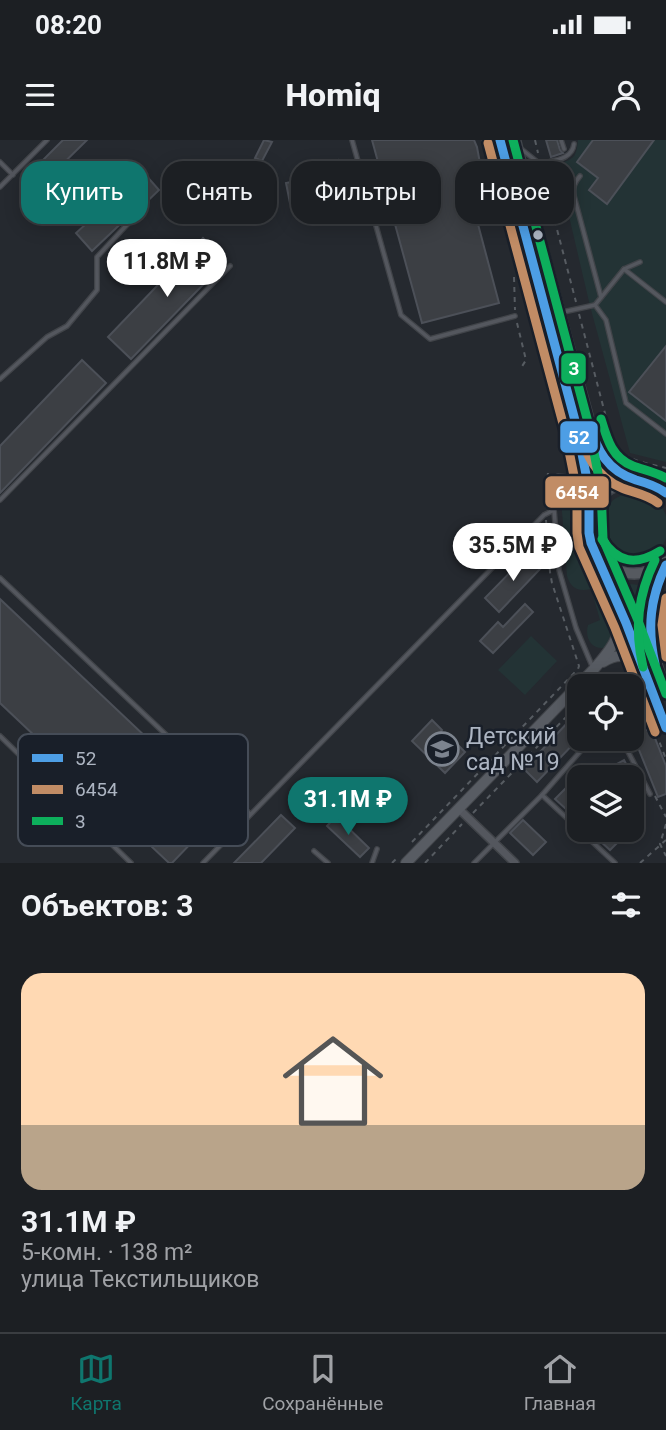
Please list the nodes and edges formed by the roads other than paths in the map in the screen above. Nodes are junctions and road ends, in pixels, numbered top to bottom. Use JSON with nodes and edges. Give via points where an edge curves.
{"nodes":[{"id":1,"x":47,"y":140,"type":"edge"},
{"id":2,"x":352,"y":140,"type":"edge"},
{"id":3,"x":484,"y":140,"type":"edge"},
{"id":4,"x":500,"y":140,"type":"edge"},
{"id":5,"x":561,"y":140,"type":"edge"},
{"id":6,"x":516,"y":143,"type":"edge"},
{"id":7,"x":574,"y":144,"type":"dead end"},
{"id":8,"x":564,"y":149,"type":"dead end"},
{"id":9,"x":520,"y":161,"type":"edge"},
{"id":10,"x":537,"y":161,"type":"edge"},
{"id":11,"x":551,"y":161,"type":"edge"},
{"id":12,"x":0,"y":162,"type":"edge"},
{"id":13,"x":13,"y":175,"type":"junction"},
{"id":14,"x":580,"y":176,"type":"dead end"},
{"id":15,"x":0,"y":187,"type":"edge"},
{"id":16,"x":127,"y":224,"type":"edge"},
{"id":17,"x":536,"y":224,"type":"edge"},
{"id":18,"x":640,"y":262,"type":"dead end"},
{"id":19,"x":230,"y":266,"type":"dead end"},
{"id":20,"x":624,"y":269,"type":"junction"},
{"id":21,"x":601,"y":297,"type":"junction"},
{"id":22,"x":666,"y":302,"type":"edge"},
{"id":23,"x":595,"y":306,"type":"junction"},
{"id":24,"x":559,"y":312,"type":"junction"},
{"id":25,"x":515,"y":316,"type":"road end"},
{"id":26,"x":0,"y":379,"type":"edge"},
{"id":27,"x":666,"y":434,"type":"edge"},
{"id":28,"x":581,"y":478,"type":"junction"},
{"id":29,"x":639,"y":481,"type":"junction"},
{"id":30,"x":665,"y":492,"type":"edge"},
{"id":31,"x":0,"y":499,"type":"edge"},
{"id":32,"x":554,"y":510,"type":"junction"},
{"id":33,"x":590,"y":515,"type":"junction"},
{"id":34,"x":596,"y":553,"type":"junction"},
{"id":35,"x":666,"y":563,"type":"edge"},
{"id":36,"x":0,"y":578,"type":"edge"},
{"id":37,"x":613,"y":594,"type":"junction"},
{"id":38,"x":641,"y":663,"type":"junction"},
{"id":39,"x":662,"y":668,"type":"edge"},
{"id":40,"x":594,"y":669,"type":"junction"},
{"id":41,"x":666,"y":692,"type":"edge"},
{"id":42,"x":666,"y":728,"type":"edge"},
{"id":43,"x":165,"y":734,"type":"edge"},
{"id":44,"x":0,"y":736,"type":"edge"},
{"id":45,"x":581,"y":751,"type":"edge"},
{"id":46,"x":628,"y":751,"type":"edge"},
{"id":47,"x":18,"y":753,"type":"edge"},
{"id":48,"x":650,"y":794,"type":"road end"},
{"id":49,"x":542,"y":795,"type":"junction"},
{"id":50,"x":459,"y":809,"type":"junction"},
{"id":51,"x":250,"y":814,"type":"edge"},
{"id":52,"x":494,"y":843,"type":"junction"},
{"id":53,"x":113,"y":846,"type":"edge"},
{"id":54,"x":219,"y":846,"type":"edge"},
{"id":55,"x":377,"y":849,"type":"dead end"},
{"id":56,"x":314,"y":851,"type":"dead end"},
{"id":57,"x":404,"y":858,"type":"edge"},
{"id":58,"x":131,"y":863,"type":"edge"},
{"id":59,"x":203,"y":863,"type":"edge"},
{"id":60,"x":328,"y":863,"type":"edge"},
{"id":61,"x":372,"y":863,"type":"edge"},
{"id":62,"x":474,"y":863,"type":"edge"},
{"id":63,"x":515,"y":863,"type":"edge"},
{"id":64,"x":615,"y":863,"type":"edge"}],
"edges":[{"from":1,"to":13,"type":"lane"},
{"from":2,"to":25,"type":"lane","via":[[401,315],[430,339]]},
{"from":3,"to":28,"type":"lane"},
{"from":4,"to":28,"type":"main road","via":[[577,428]]},
{"from":5,"to":8,"type":"lane"},
{"from":6,"to":9,"type":"main road"},
{"from":6,"to":10,"type":"lane"},
{"from":7,"to":11,"type":"lane","via":[[569,156]]},
{"from":12,"to":13,"type":"lane"},
{"from":13,"to":15,"type":"lane"},
{"from":14,"to":21,"type":"lane","via":[[574,183],[574,196]]},
{"from":16,"to":26,"type":"lane","via":[[96,257],[97,290],[67,326],[47,337]]},
{"from":17,"to":24,"type":"main road"},
{"from":18,"to":20,"type":"lane"},
{"from":19,"to":31,"type":"lane"},
{"from":20,"to":21,"type":"lane"},
{"from":20,"to":22,"type":"lane"},
{"from":21,"to":23,"type":"lane"},
{"from":23,"to":24,"type":"lane"},
{"from":23,"to":27,"type":"lane","via":[[606,320],[626,403]]},
{"from":24,"to":29,"type":"main road","via":[[600,455],[617,472]]},
{"from":28,"to":32,"type":"lane","via":[[558,476]]},
{"from":28,"to":33,"type":"main road"},
{"from":29,"to":30,"type":"main road"},
{"from":29,"to":33,"type":"main road","via":[[606,491]]},
{"from":32,"to":40,"type":"lane","via":[[559,570]]},
{"from":32,"to":51,"type":"lane"},
{"from":33,"to":34,"type":"main road","via":[[589,533]]},
{"from":34,"to":35,"type":"main road","via":[[625,573],[648,572]]},
{"from":34,"to":37,"type":"main road"},
{"from":35,"to":39,"type":"main road","via":[[649,615],[652,650]]},
{"from":36,"to":43,"type":"lane"},
{"from":37,"to":38,"type":"main road"},
{"from":37,"to":40,"type":"street","via":[[617,638]]},
{"from":38,"to":40,"type":"street","via":[[620,655]]},
{"from":38,"to":42,"type":"main road"},
{"from":39,"to":41,"type":"main road"},
{"from":40,"to":50,"type":"street"},
{"from":44,"to":47,"type":"lane"},
{"from":45,"to":49,"type":"lane"},
{"from":46,"to":48,"type":"lane"},
{"from":49,"to":52,"type":"lane"},
{"from":49,"to":64,"type":"lane"},
{"from":50,"to":52,"type":"street"},
{"from":50,"to":57,"type":"street"},
{"from":52,"to":62,"type":"lane"},
{"from":52,"to":63,"type":"street"},
{"from":53,"to":58,"type":"lane"},
{"from":54,"to":59,"type":"lane"},
{"from":55,"to":61,"type":"lane"},
{"from":56,"to":60,"type":"lane"}]}
